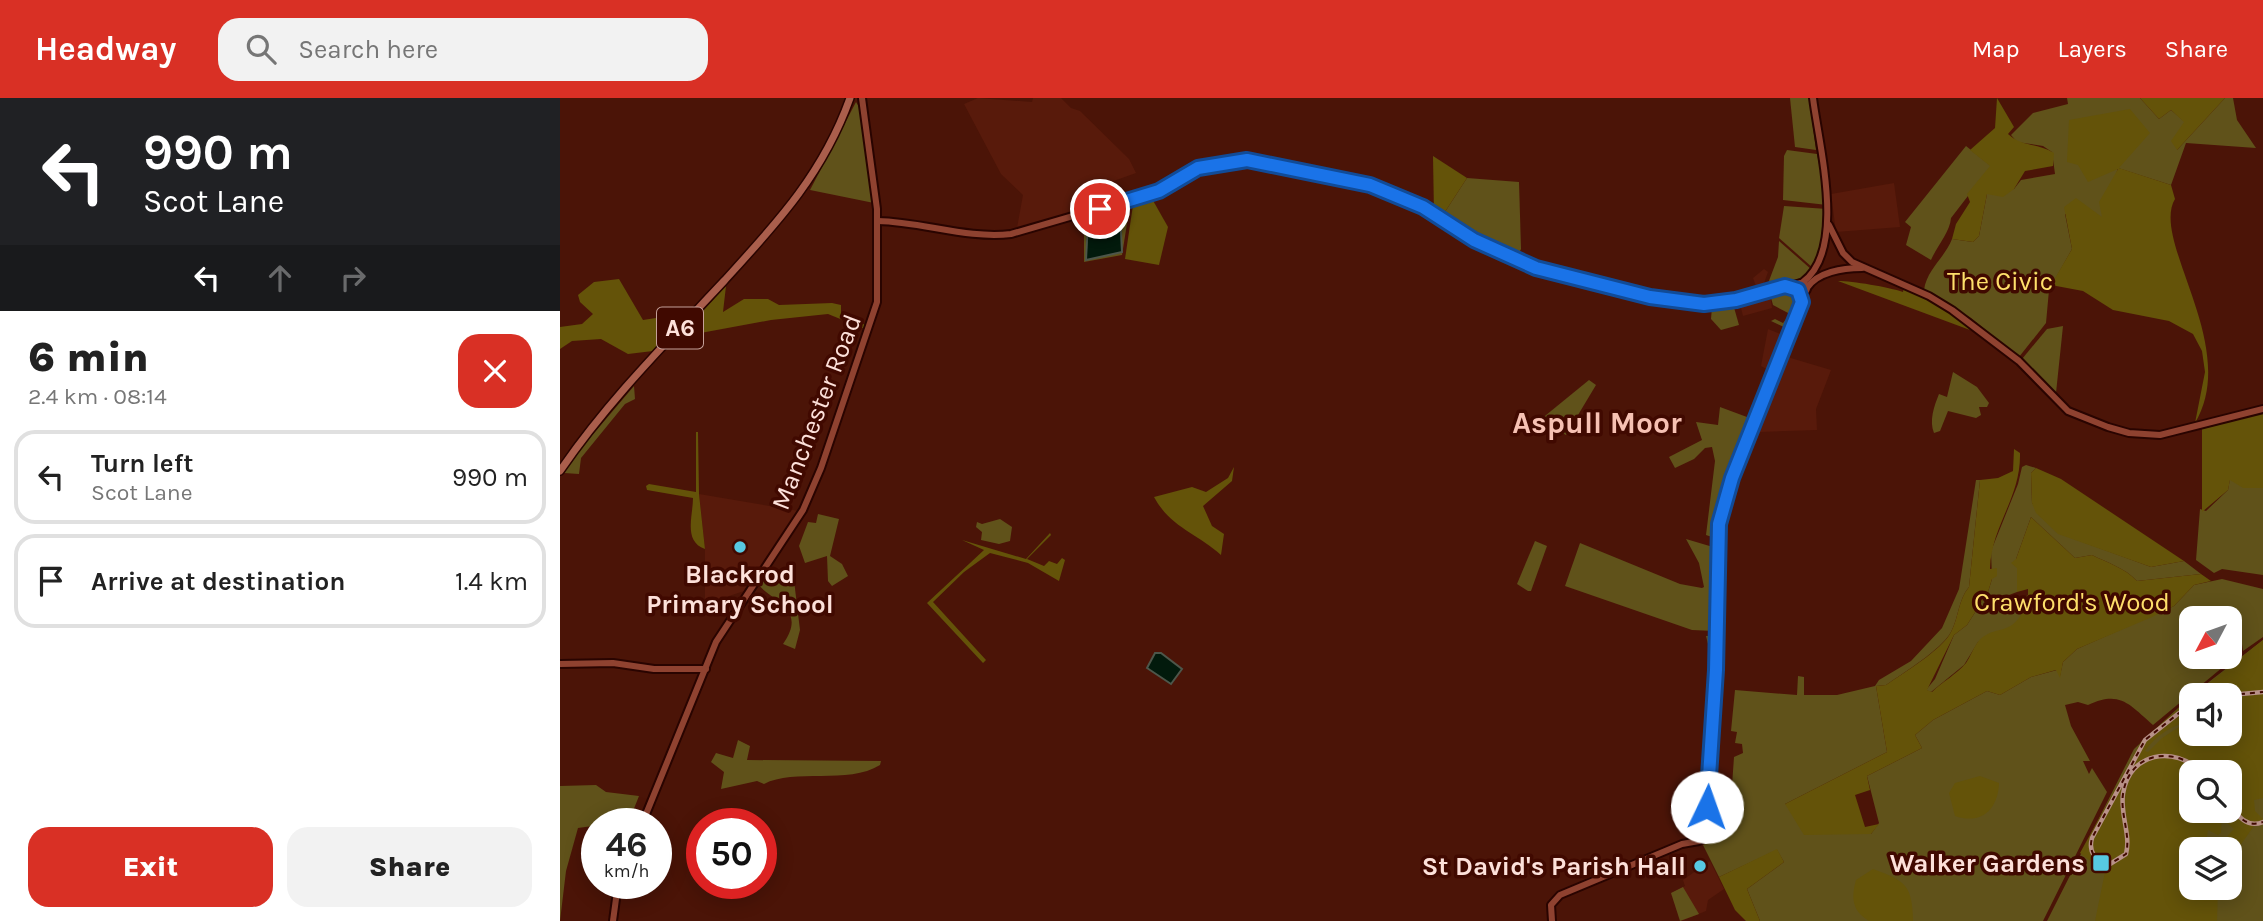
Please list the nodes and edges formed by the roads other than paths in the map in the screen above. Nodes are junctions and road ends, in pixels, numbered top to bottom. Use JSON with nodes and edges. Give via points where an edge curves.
{"nodes":[{"id":1,"x":850,"y":98,"type":"edge"},
{"id":2,"x":1813,"y":98,"type":"edge"},
{"id":3,"x":860,"y":100,"type":"edge"},
{"id":4,"x":878,"y":222,"type":"junction"},
{"id":5,"x":1829,"y":225,"type":"junction"},
{"id":6,"x":1835,"y":240,"type":"junction"},
{"id":7,"x":1824,"y":242,"type":"junction"},
{"id":8,"x":1846,"y":257,"type":"junction"},
{"id":9,"x":1816,"y":267,"type":"junction"},
{"id":10,"x":1864,"y":268,"type":"junction"},
{"id":11,"x":1845,"y":269,"type":"junction"},
{"id":12,"x":1826,"y":274,"type":"junction"},
{"id":13,"x":1802,"y":288,"type":"junction"},
{"id":14,"x":2263,"y":409,"type":"edge"},
{"id":15,"x":560,"y":471,"type":"edge"},
{"id":16,"x":560,"y":664,"type":"edge"},
{"id":17,"x":704,"y":672,"type":"junction"},
{"id":18,"x":649,"y":808,"type":"edge"},
{"id":19,"x":616,"y":899,"type":"edge"},
{"id":20,"x":613,"y":921,"type":"edge"},
{"id":21,"x":1552,"y":921,"type":"edge"}],
"edges":[{"from":1,"to":15,"type":"main road","number":"A6","via":[[805,188],[604,413]]},
{"from":2,"to":5,"type":"main road"},
{"from":3,"to":4,"type":"main road","name":"Manchester Road"},
{"from":4,"to":13,"type":"main road","via":[[1011,234],[1159,191],[1198,168],[1247,160],[1370,185],[1423,207],[1474,240],[1536,268],[1650,297],[1717,303],[1785,286]]},
{"from":4,"to":17,"type":"main road","name":"Manchester Road","via":[[877,302],[821,468],[803,510],[720,635]]},
{"from":5,"to":6,"type":"main road"},
{"from":5,"to":7,"type":"main road"},
{"from":6,"to":7,"type":"main road"},
{"from":6,"to":8,"type":"main road"},
{"from":7,"to":9,"type":"main road"},
{"from":8,"to":10,"type":"main road"},
{"from":8,"to":11,"type":"main road"},
{"from":9,"to":12,"type":"main road"},
{"from":9,"to":13,"type":"main road"},
{"from":10,"to":11,"type":"main road"},
{"from":10,"to":14,"type":"main road","via":[[1952,310],[2019,360],[2068,411],[2120,431],[2160,435]]},
{"from":11,"to":12,"type":"main road"},
{"from":12,"to":13,"type":"main road"},
{"from":13,"to":21,"type":"main road","via":[[1802,302],[1732,478],[1719,524],[1716,670],[1702,837],[1555,899]]},
{"from":16,"to":17,"type":"main road","via":[[613,663]]},
{"from":17,"to":18,"type":"main road","name":"Manchester Road"},
{"from":19,"to":20,"type":"main road"}]}
